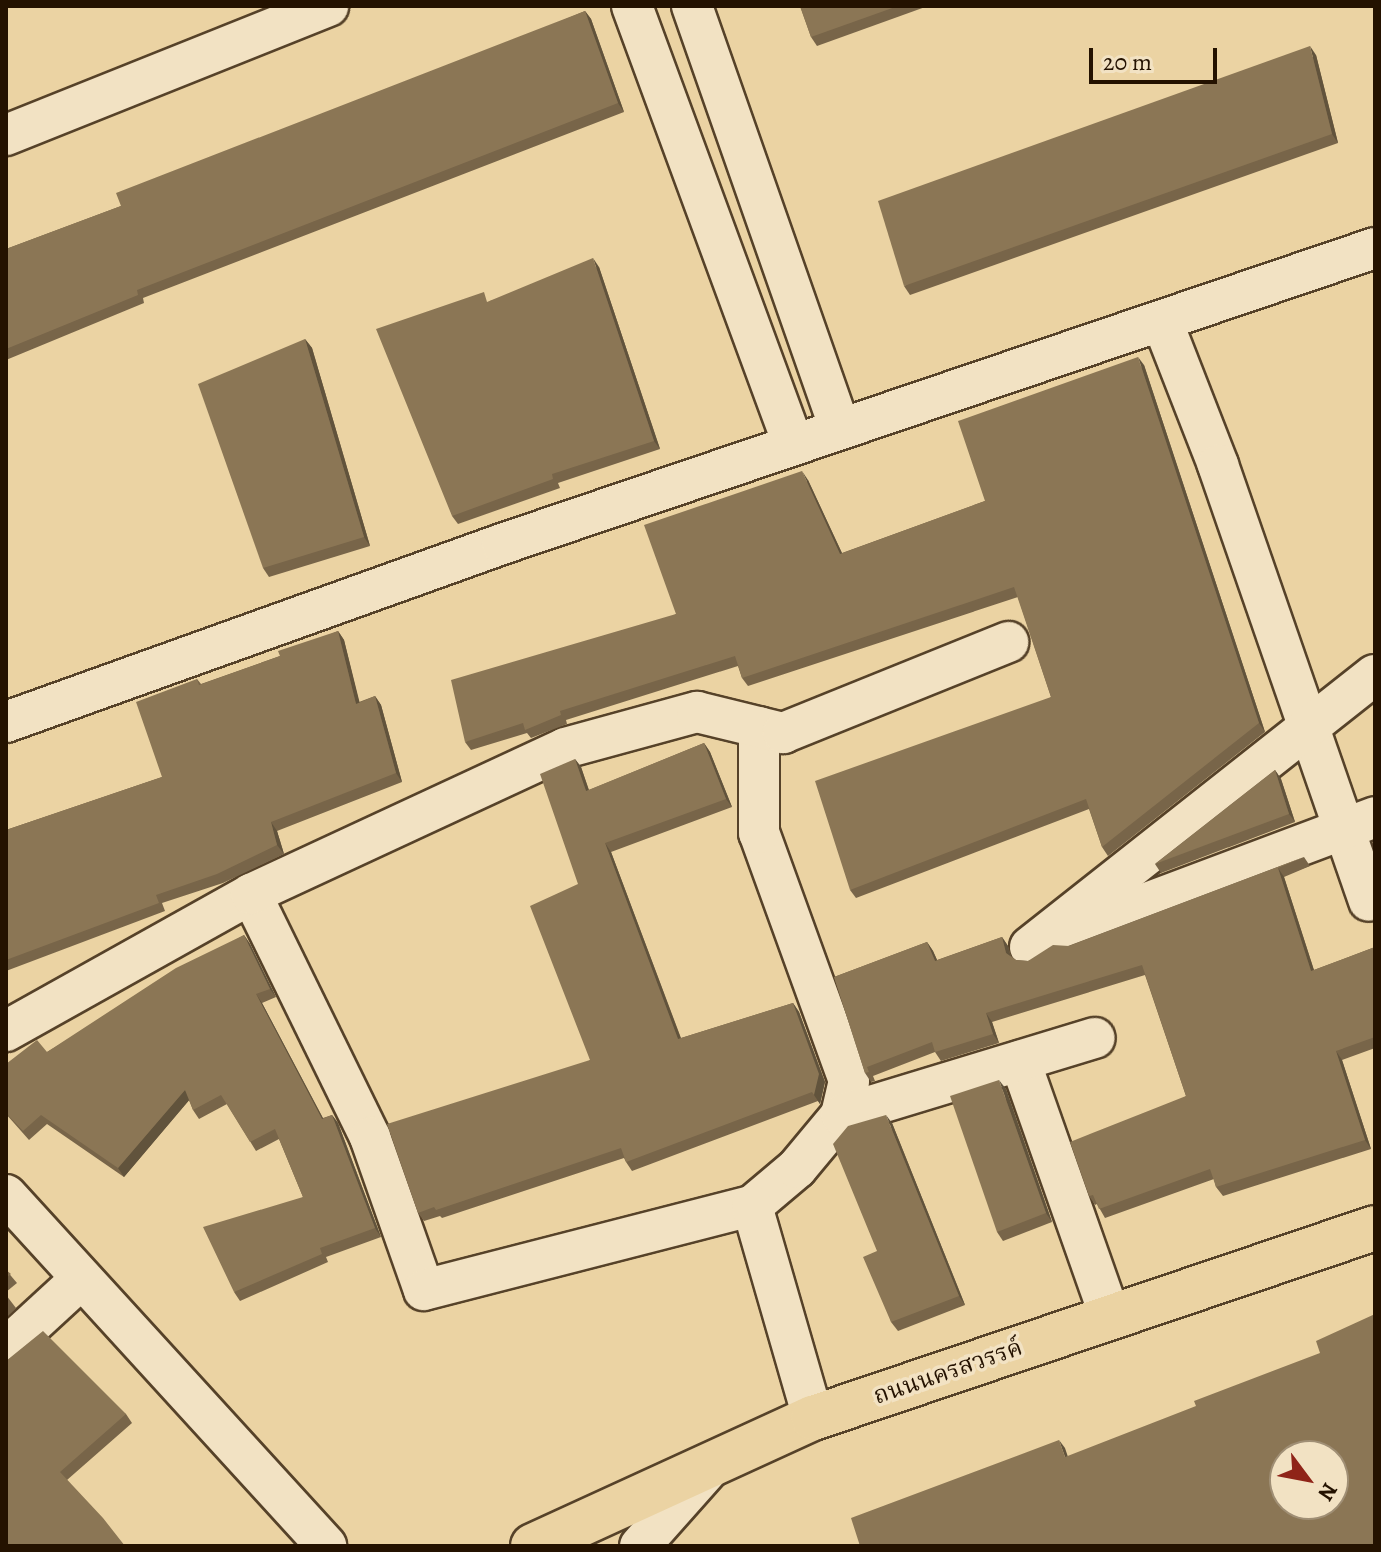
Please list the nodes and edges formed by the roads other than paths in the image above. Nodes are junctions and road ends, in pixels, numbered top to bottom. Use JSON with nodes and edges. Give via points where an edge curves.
{"nodes":[{"id":1,"x":328,"y":6,"type":"edge"},
{"id":2,"x":632,"y":6,"type":"edge"},
{"id":3,"x":692,"y":6,"type":"edge"},
{"id":4,"x":6,"y":135,"type":"edge"},
{"id":5,"x":1375,"y":248,"type":"edge"},
{"id":6,"x":1162,"y":321,"type":"junction"},
{"id":7,"x":840,"y":429,"type":"junction"},
{"id":8,"x":793,"y":444,"type":"junction"},
{"id":9,"x":1008,"y":642,"type":"dead end"},
{"id":10,"x":1375,"y":675,"type":"edge"},
{"id":11,"x":1375,"y":696,"type":"edge"},
{"id":12,"x":6,"y":722,"type":"edge"},
{"id":13,"x":759,"y":727,"type":"junction"},
{"id":14,"x":1375,"y":817,"type":"edge"},
{"id":15,"x":251,"y":894,"type":"junction"},
{"id":16,"x":1369,"y":901,"type":"dead end"},
{"id":17,"x":1030,"y":947,"type":"junction"},
{"id":18,"x":6,"y":1031,"type":"edge"},
{"id":19,"x":1095,"y":1038,"type":"dead end"},
{"id":20,"x":1020,"y":1061,"type":"junction"},
{"id":21,"x":841,"y":1115,"type":"junction"},
{"id":22,"x":6,"y":1195,"type":"edge"},
{"id":23,"x":752,"y":1206,"type":"junction"},
{"id":24,"x":1375,"y":1228,"type":"edge"},
{"id":25,"x":80,"y":1280,"type":"junction"},
{"id":26,"x":1110,"y":1317,"type":"junction"},
{"id":27,"x":6,"y":1348,"type":"edge"},
{"id":28,"x":813,"y":1418,"type":"junction"},
{"id":29,"x":715,"y":1462,"type":"junction"},
{"id":30,"x":326,"y":1546,"type":"edge"},
{"id":31,"x":533,"y":1546,"type":"edge"},
{"id":32,"x":640,"y":1546,"type":"edge"}],
"edges":[{"from":1,"to":4,"type":"street"},
{"from":2,"to":8,"type":"street"},
{"from":3,"to":7,"type":"street"},
{"from":5,"to":6,"type":"street"},
{"from":6,"to":7,"type":"street"},
{"from":6,"to":16,"type":"street","via":[[1218,465]]},
{"from":7,"to":8,"type":"street"},
{"from":8,"to":12,"type":"street"},
{"from":9,"to":13,"type":"street","via":[[783,733]]},
{"from":10,"to":17,"type":"street"},
{"from":11,"to":17,"type":"street"},
{"from":13,"to":15,"type":"street","via":[[697,712],[565,748]]},
{"from":13,"to":21,"type":"street","via":[[759,833],[849,1081]]},
{"from":14,"to":17,"type":"street"},
{"from":15,"to":18,"type":"street"},
{"from":15,"to":23,"type":"street","via":[[370,1137],[424,1290]]},
{"from":19,"to":20,"type":"street"},
{"from":20,"to":21,"type":"street"},
{"from":20,"to":26,"type":"street"},
{"from":21,"to":23,"type":"street","via":[[797,1168]]},
{"from":22,"to":25,"type":"street"},
{"from":23,"to":28,"type":"street"},
{"from":24,"to":26,"type":"main road","name":"ถนนนครสวรรค์"},
{"from":25,"to":27,"type":"street"},
{"from":25,"to":30,"type":"street"},
{"from":26,"to":28,"type":"main road","name":"ถนนนครสวรรค์"},
{"from":28,"to":29,"type":"main road","name":"ถนนนครสวรรค์"},
{"from":29,"to":31,"type":"main road","name":"ถนนนครสวรรค์"},
{"from":29,"to":32,"type":"street"}]}
